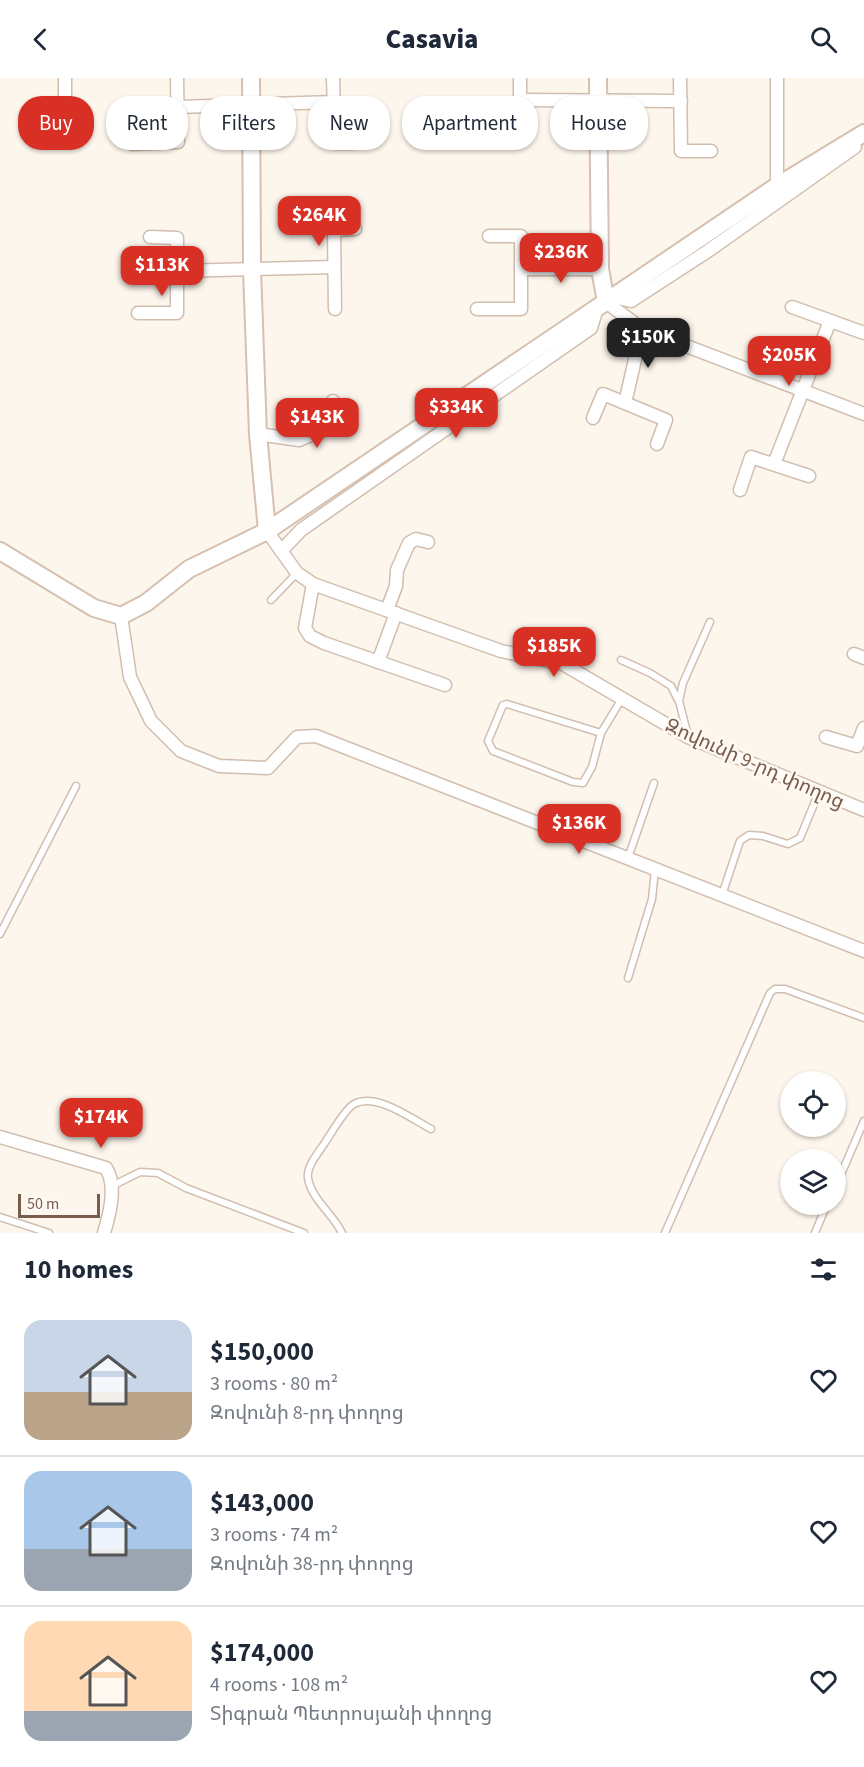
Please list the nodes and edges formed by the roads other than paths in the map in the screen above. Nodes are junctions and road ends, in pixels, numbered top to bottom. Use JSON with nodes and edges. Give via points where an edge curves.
{"nodes":[{"id":1,"x":65,"y":78,"type":"edge"},
{"id":2,"x":177,"y":78,"type":"edge"},
{"id":3,"x":250,"y":78,"type":"edge"},
{"id":4,"x":333,"y":78,"type":"edge"},
{"id":5,"x":520,"y":78,"type":"edge"},
{"id":6,"x":598,"y":78,"type":"edge"},
{"id":7,"x":680,"y":78,"type":"edge"},
{"id":8,"x":777,"y":78,"type":"edge"},
{"id":9,"x":65,"y":96,"type":"edge"},
{"id":10,"x":178,"y":96,"type":"edge"},
{"id":11,"x":251,"y":96,"type":"edge"},
{"id":12,"x":334,"y":96,"type":"edge"},
{"id":13,"x":520,"y":96,"type":"edge"},
{"id":14,"x":598,"y":96,"type":"edge"},
{"id":15,"x":648,"y":101,"type":"edge"},
{"id":16,"x":681,"y":101,"type":"junction"},
{"id":17,"x":864,"y":133,"type":"edge"},
{"id":18,"x":251,"y":150,"type":"edge"},
{"id":19,"x":599,"y":150,"type":"edge"},
{"id":20,"x":711,"y":151,"type":"dead end"},
{"id":21,"x":779,"y":192,"type":"junction"},
{"id":22,"x":355,"y":229,"type":"dead end"},
{"id":23,"x":489,"y":236,"type":"dead end"},
{"id":24,"x":150,"y":237,"type":"dead end"},
{"id":25,"x":334,"y":267,"type":"junction"},
{"id":26,"x":521,"y":269,"type":"junction"},
{"id":27,"x":600,"y":269,"type":"junction"},
{"id":28,"x":252,"y":270,"type":"junction"},
{"id":29,"x":177,"y":271,"type":"junction"},
{"id":30,"x":605,"y":302,"type":"junction"},
{"id":31,"x":792,"y":307,"type":"dead end"},
{"id":32,"x":335,"y":309,"type":"dead end"},
{"id":33,"x":477,"y":309,"type":"dead end"},
{"id":34,"x":138,"y":314,"type":"dead end"},
{"id":35,"x":830,"y":321,"type":"junction"},
{"id":36,"x":642,"y":329,"type":"junction"},
{"id":37,"x":864,"y":333,"type":"edge"},
{"id":38,"x":803,"y":390,"type":"junction"},
{"id":39,"x":333,"y":401,"type":"dead end"},
{"id":40,"x":625,"y":403,"type":"junction"},
{"id":41,"x":864,"y":414,"type":"edge"},
{"id":42,"x":593,"y":418,"type":"dead end"},
{"id":43,"x":258,"y":434,"type":"junction"},
{"id":44,"x":657,"y":444,"type":"dead end"},
{"id":45,"x":774,"y":464,"type":"junction"},
{"id":46,"x":809,"y":476,"type":"dead end"},
{"id":47,"x":740,"y":490,"type":"dead end"},
{"id":48,"x":267,"y":531,"type":"junction"},
{"id":49,"x":428,"y":542,"type":"dead end"},
{"id":50,"x":0,"y":551,"type":"edge"},
{"id":51,"x":281,"y":551,"type":"junction"},
{"id":52,"x":297,"y":573,"type":"junction"},
{"id":53,"x":313,"y":584,"type":"junction"},
{"id":54,"x":271,"y":600,"type":"dead end"},
{"id":55,"x":391,"y":612,"type":"junction"},
{"id":56,"x":121,"y":616,"type":"junction"},
{"id":57,"x":710,"y":622,"type":"dead end"},
{"id":58,"x":621,"y":660,"type":"dead end"},
{"id":59,"x":378,"y":662,"type":"junction"},
{"id":60,"x":445,"y":685,"type":"dead end"},
{"id":61,"x":621,"y":700,"type":"junction"},
{"id":62,"x":679,"y":701,"type":"junction"},
{"id":63,"x":864,"y":728,"type":"edge"},
{"id":64,"x":601,"y":733,"type":"junction"},
{"id":65,"x":688,"y":737,"type":"junction"},
{"id":66,"x":825,"y":737,"type":"dead end"},
{"id":67,"x":654,"y":783,"type":"dead end"},
{"id":68,"x":76,"y":786,"type":"dead end"},
{"id":69,"x":819,"y":792,"type":"junction"},
{"id":70,"x":864,"y":810,"type":"edge"},
{"id":71,"x":628,"y":858,"type":"junction"},
{"id":72,"x":655,"y":869,"type":"junction"},
{"id":73,"x":722,"y":896,"type":"junction"},
{"id":74,"x":0,"y":934,"type":"edge"},
{"id":75,"x":864,"y":951,"type":"edge"},
{"id":76,"x":628,"y":978,"type":"dead end"},
{"id":77,"x":864,"y":1018,"type":"edge"},
{"id":78,"x":864,"y":1121,"type":"edge"},
{"id":79,"x":431,"y":1129,"type":"dead end"},
{"id":80,"x":0,"y":1137,"type":"edge"},
{"id":81,"x":846,"y":1162,"type":"edge"},
{"id":82,"x":112,"y":1186,"type":"junction"},
{"id":83,"x":822,"y":1215,"type":"edge"},
{"id":84,"x":0,"y":1217,"type":"edge"},
{"id":85,"x":49,"y":1233,"type":"edge"},
{"id":86,"x":104,"y":1233,"type":"edge"},
{"id":87,"x":304,"y":1233,"type":"edge"},
{"id":88,"x":342,"y":1233,"type":"edge"},
{"id":89,"x":665,"y":1233,"type":"edge"},
{"id":90,"x":815,"y":1233,"type":"edge"}],
"edges":[{"from":1,"to":9,"type":"street"},
{"from":2,"to":10,"type":"street"},
{"from":3,"to":11,"type":"street"},
{"from":4,"to":12,"type":"street"},
{"from":5,"to":13,"type":"street"},
{"from":6,"to":14,"type":"street"},
{"from":7,"to":16,"type":"street"},
{"from":8,"to":21,"type":"street"},
{"from":15,"to":16,"type":"street"},
{"from":16,"to":20,"type":"street","via":[[681,151]]},
{"from":17,"to":21,"type":"street"},
{"from":18,"to":28,"type":"street"},
{"from":19,"to":27,"type":"street"},
{"from":21,"to":30,"type":"street"},
{"from":22,"to":25,"type":"street","via":[[334,230]]},
{"from":23,"to":26,"type":"street","via":[[521,236]]},
{"from":24,"to":29,"type":"street","via":[[177,238]]},
{"from":25,"to":28,"type":"street"},
{"from":25,"to":32,"type":"street"},
{"from":26,"to":27,"type":"street"},
{"from":26,"to":33,"type":"street","via":[[521,309]]},
{"from":27,"to":30,"type":"street"},
{"from":28,"to":29,"type":"street"},
{"from":28,"to":43,"type":"street"},
{"from":29,"to":34,"type":"street","via":[[177,313]]},
{"from":30,"to":36,"type":"street"},
{"from":30,"to":48,"type":"street"},
{"from":30,"to":51,"type":"street","via":[[591,327],[301,530]]},
{"from":31,"to":35,"type":"street"},
{"from":35,"to":37,"type":"street"},
{"from":35,"to":38,"type":"street"},
{"from":36,"to":38,"type":"street"},
{"from":36,"to":40,"type":"street"},
{"from":38,"to":41,"type":"street"},
{"from":38,"to":45,"type":"street"},
{"from":39,"to":43,"type":"street","via":[[330,427],[299,440]]},
{"from":40,"to":42,"type":"street","via":[[603,394]]},
{"from":40,"to":44,"type":"street","via":[[666,420]]},
{"from":43,"to":48,"type":"street"},
{"from":45,"to":46,"type":"street"},
{"from":45,"to":47,"type":"street","via":[[751,457]]},
{"from":48,"to":51,"type":"street","name":"Զովունի 9-րդ փողոց"},
{"from":48,"to":56,"type":"street","via":[[189,569],[146,603]]},
{"from":49,"to":55,"type":"street","via":[[416,539],[409,543],[397,570]]},
{"from":50,"to":56,"type":"street","via":[[94,608]]},
{"from":51,"to":52,"type":"street","name":"Զովունի 9-րդ փողոց"},
{"from":52,"to":53,"type":"street","name":"Զովունի 9-րդ փողոց"},
{"from":52,"to":54,"type":"lane"},
{"from":53,"to":55,"type":"street","name":"Զովունի 9-րդ փողոց"},
{"from":53,"to":59,"type":"street","via":[[305,628],[310,636]]},
{"from":55,"to":59,"type":"street"},
{"from":55,"to":61,"type":"street","name":"Զովունի 9-րդ փողոց","via":[[501,651],[563,664]]},
{"from":56,"to":71,"type":"street","via":[[130,677],[151,721],[181,751],[219,766],[268,768],[297,737],[316,736]]},
{"from":57,"to":62,"type":"lane"},
{"from":58,"to":62,"type":"lane","via":[[670,686]]},
{"from":59,"to":60,"type":"street"},
{"from":61,"to":64,"type":"lane"},
{"from":61,"to":65,"type":"street","name":"Զովունի 9-րդ փողոց"},
{"from":62,"to":65,"type":"lane"},
{"from":63,"to":66,"type":"street","via":[[857,746]]},
{"from":64,"to":64,"type":"lane","via":[[592,767],[583,783],[493,751],[488,741],[503,705],[507,704]]},
{"from":65,"to":69,"type":"street","name":"Զովունի 9-րդ փողոց"},
{"from":67,"to":71,"type":"lane"},
{"from":68,"to":74,"type":"lane"},
{"from":69,"to":70,"type":"street","name":"Զովունի 9-րդ փողոց"},
{"from":69,"to":73,"type":"lane","via":[[800,838],[788,844],[749,835],[740,841]]},
{"from":71,"to":72,"type":"street"},
{"from":72,"to":73,"type":"street"},
{"from":72,"to":76,"type":"lane","via":[[652,899]]},
{"from":73,"to":75,"type":"street"},
{"from":77,"to":89,"type":"lane","via":[[785,989],[770,993]]},
{"from":78,"to":81,"type":"lane"},
{"from":79,"to":88,"type":"lane","via":[[385,1104],[354,1104],[317,1154],[307,1176],[313,1192]]},
{"from":80,"to":82,"type":"street","via":[[106,1168]]},
{"from":82,"to":86,"type":"street"},
{"from":82,"to":87,"type":"lane","via":[[140,1172],[158,1173],[186,1188]]},
{"from":83,"to":90,"type":"lane"},
{"from":84,"to":85,"type":"lane"}]}
